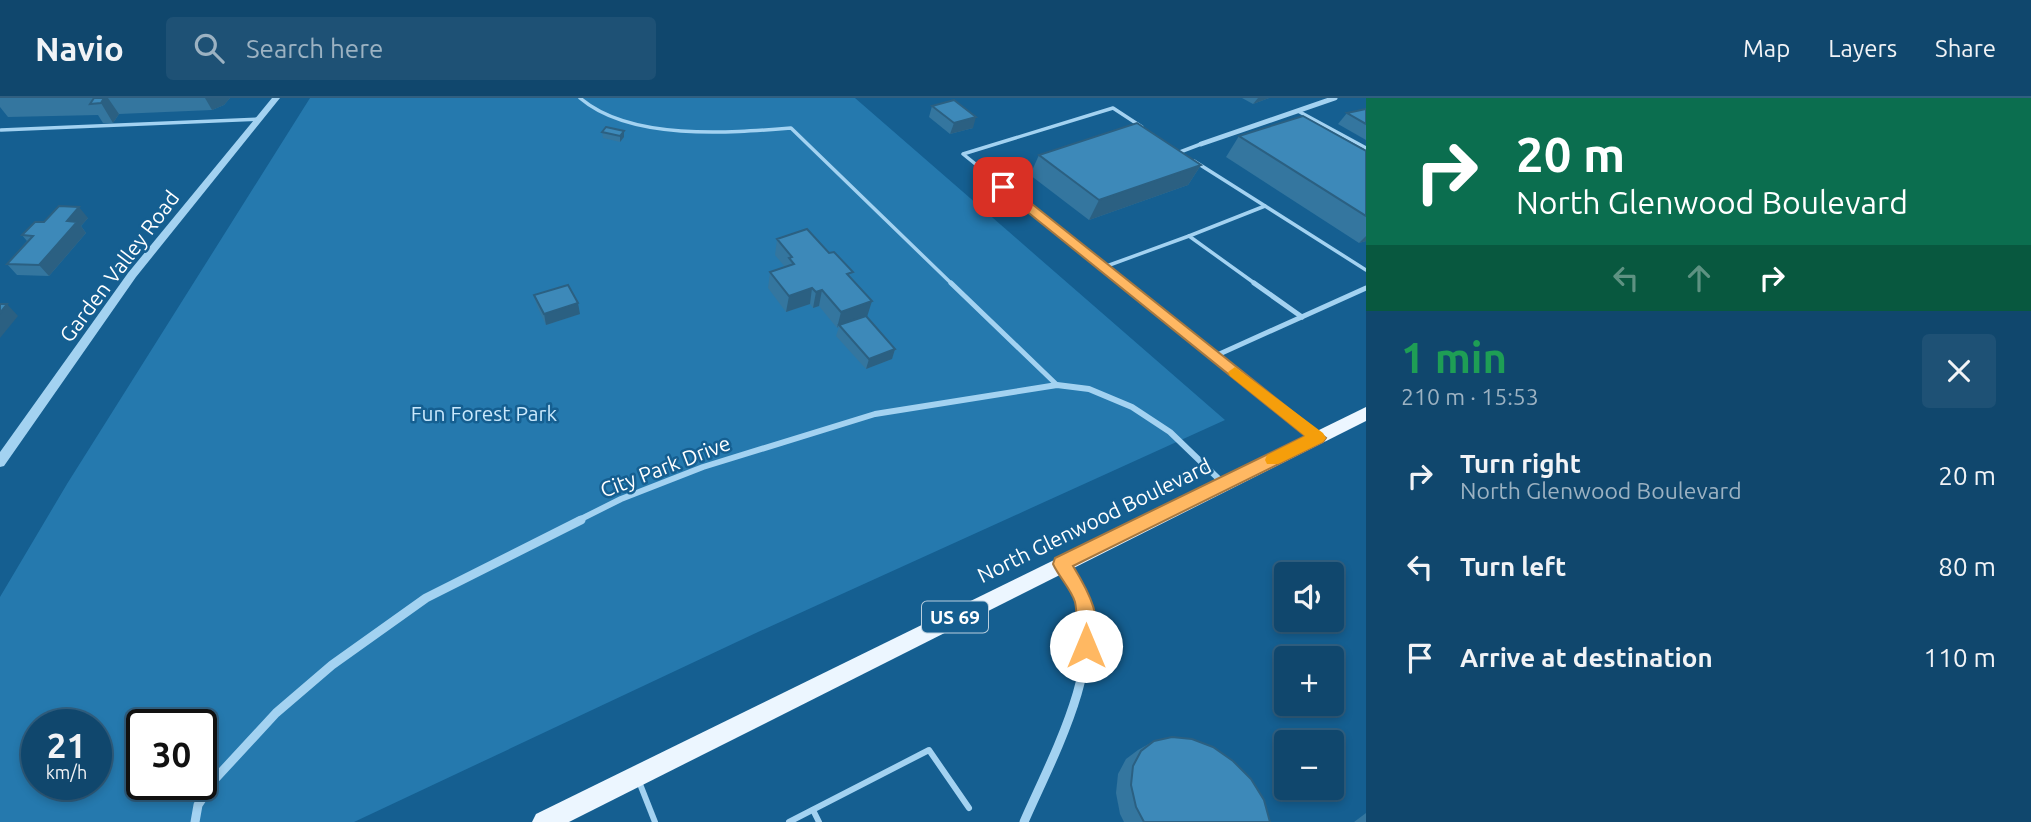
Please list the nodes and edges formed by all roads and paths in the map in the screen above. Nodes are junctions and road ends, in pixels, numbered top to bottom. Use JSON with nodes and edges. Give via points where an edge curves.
{"nodes":[{"id":1,"x":276,"y":98,"type":"edge"},
{"id":2,"x":580,"y":98,"type":"edge"},
{"id":3,"x":1335,"y":98,"type":"edge"},
{"id":4,"x":1298,"y":111,"type":"junction"},
{"id":5,"x":259,"y":119,"type":"junction"},
{"id":6,"x":1,"y":130,"type":"edge"},
{"id":7,"x":1146,"y":130,"type":"edge"},
{"id":8,"x":1201,"y":144,"type":"joint"},
{"id":9,"x":1366,"y":148,"type":"edge"},
{"id":10,"x":1265,"y":206,"type":"junction"},
{"id":11,"x":1189,"y":236,"type":"junction"},
{"id":12,"x":1104,"y":268,"type":"junction"},
{"id":13,"x":1366,"y":270,"type":"edge"},
{"id":14,"x":1366,"y":288,"type":"edge"},
{"id":15,"x":1302,"y":317,"type":"junction"},
{"id":16,"x":1215,"y":356,"type":"junction"},
{"id":17,"x":1057,"y":385,"type":"junction"},
{"id":18,"x":1366,"y":413,"type":"edge"},
{"id":19,"x":1318,"y":438,"type":"junction"},
{"id":20,"x":0,"y":462,"type":"edge"},
{"id":21,"x":1224,"y":484,"type":"junction"},
{"id":22,"x":1061,"y":564,"type":"junction"},
{"id":23,"x":637,"y":776,"type":"junction"},
{"id":24,"x":969,"y":808,"type":"dead end"},
{"id":25,"x":813,"y":810,"type":"junction"},
{"id":26,"x":195,"y":822,"type":"edge"},
{"id":27,"x":544,"y":822,"type":"edge"},
{"id":28,"x":655,"y":822,"type":"edge"},
{"id":29,"x":789,"y":822,"type":"edge"},
{"id":30,"x":819,"y":822,"type":"edge"},
{"id":31,"x":1024,"y":822,"type":"edge"}],
"edges":[{"from":1,"to":5,"type":"street","name":"Garden Valley Road"},
{"from":2,"to":17,"type":"lane","via":[[612,118],[691,132],[791,128]]},
{"from":3,"to":4,"type":"street"},
{"from":4,"to":8,"type":"street"},
{"from":4,"to":9,"type":"lane"},
{"from":5,"to":6,"type":"lane"},
{"from":5,"to":20,"type":"street","name":"Garden Valley Road","via":[[132,275]]},
{"from":7,"to":12,"type":"lane","via":[[1112,108],[963,154]]},
{"from":8,"to":10,"type":"lane","via":[[1180,152]]},
{"from":10,"to":11,"type":"lane"},
{"from":10,"to":13,"type":"lane"},
{"from":11,"to":12,"type":"lane"},
{"from":11,"to":15,"type":"lane"},
{"from":12,"to":16,"type":"lane"},
{"from":14,"to":15,"type":"lane"},
{"from":15,"to":16,"type":"lane"},
{"from":16,"to":19,"type":"lane"},
{"from":17,"to":21,"type":"street","name":"City Park Drive","via":[[1089,389],[1132,407],[1170,432]]},
{"from":17,"to":26,"type":"street","name":"City Park Drive","via":[[875,414],[703,467],[621,499],[426,598],[332,665],[276,713],[215,779],[198,805]]},
{"from":18,"to":19,"type":"main road","name":"North Glenwood Boulevard","number":"US 69"},
{"from":19,"to":21,"type":"main road","name":"North Glenwood Boulevard","number":"US 69"},
{"from":21,"to":22,"type":"main road","name":"North Glenwood Boulevard","number":"US 69"},
{"from":22,"to":23,"type":"main road","name":"North Glenwood Boulevard","number":"US 69"},
{"from":22,"to":31,"type":"street","via":[[1083,598],[1088,623],[1083,668]]},
{"from":23,"to":27,"type":"main road","name":"North Glenwood Boulevard","number":"US 69"},
{"from":23,"to":28,"type":"lane"},
{"from":24,"to":25,"type":"lane","via":[[929,750]]},
{"from":25,"to":29,"type":"lane"},
{"from":25,"to":30,"type":"lane"}]}
